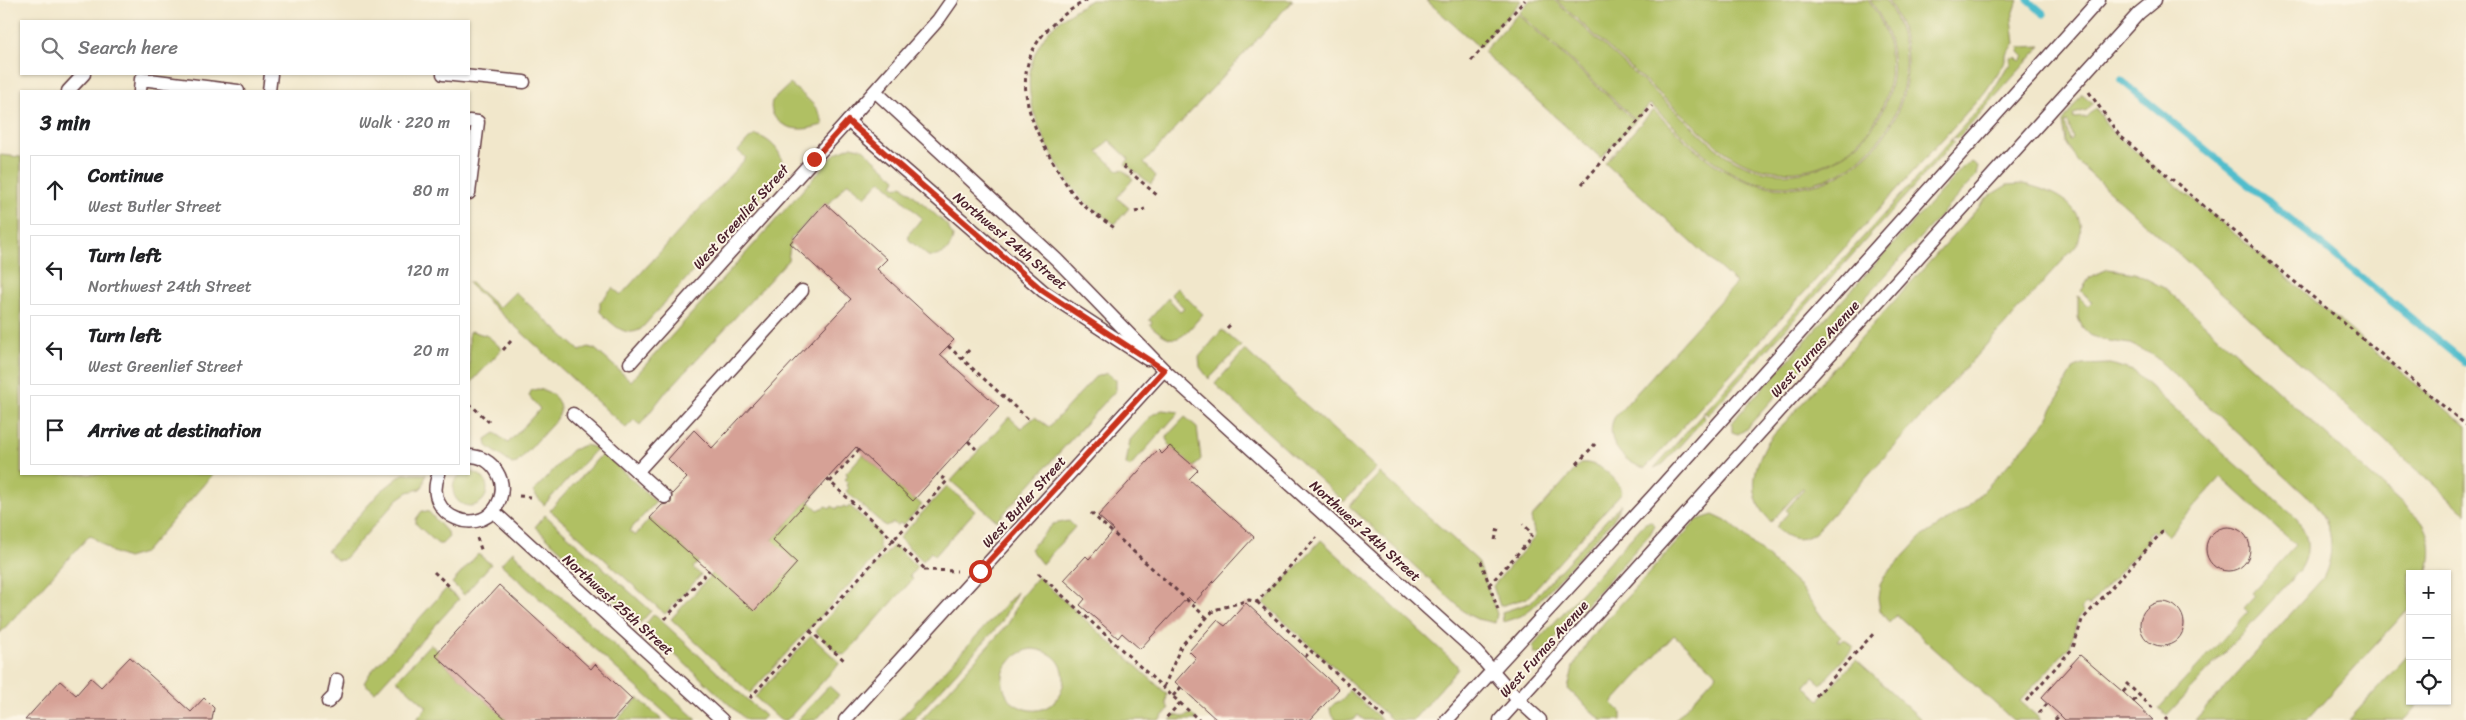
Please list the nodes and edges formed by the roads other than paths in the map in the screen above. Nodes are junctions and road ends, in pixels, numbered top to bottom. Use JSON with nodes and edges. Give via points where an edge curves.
{"nodes":[{"id":1,"x":952,"y":0,"type":"edge"},
{"id":2,"x":2100,"y":0,"type":"edge"},
{"id":3,"x":2155,"y":0,"type":"edge"},
{"id":4,"x":83,"y":75,"type":"edge"},
{"id":5,"x":271,"y":75,"type":"edge"},
{"id":6,"x":453,"y":75,"type":"edge"},
{"id":7,"x":524,"y":82,"type":"dead end"},
{"id":8,"x":69,"y":90,"type":"edge"},
{"id":9,"x":140,"y":90,"type":"edge"},
{"id":10,"x":230,"y":90,"type":"edge"},
{"id":11,"x":269,"y":90,"type":"edge"},
{"id":12,"x":875,"y":91,"type":"junction"},
{"id":13,"x":470,"y":121,"type":"edge"},
{"id":14,"x":848,"y":121,"type":"junction"},
{"id":15,"x":470,"y":185,"type":"edge"},
{"id":16,"x":802,"y":291,"type":"dead end"},
{"id":17,"x":630,"y":362,"type":"dead end"},
{"id":18,"x":1164,"y":370,"type":"junction"},
{"id":19,"x":573,"y":414,"type":"dead end"},
{"id":20,"x":470,"y":456,"type":"edge"},
{"id":21,"x":637,"y":472,"type":"junction"},
{"id":22,"x":439,"y":475,"type":"edge"},
{"id":23,"x":665,"y":498,"type":"dead end"},
{"id":24,"x":493,"y":511,"type":"junction"},
{"id":25,"x":1492,"y":670,"type":"junction"},
{"id":26,"x":337,"y":680,"type":"dead end"},
{"id":27,"x":1518,"y":700,"type":"junction"},
{"id":28,"x":328,"y":702,"type":"dead end"},
{"id":29,"x":722,"y":720,"type":"edge"},
{"id":30,"x":845,"y":720,"type":"edge"},
{"id":31,"x":1446,"y":720,"type":"edge"},
{"id":32,"x":1500,"y":720,"type":"edge"},
{"id":33,"x":1540,"y":720,"type":"edge"}],
"edges":[{"from":1,"to":12,"type":"lane","name":"West Greenlief Street"},
{"from":2,"to":25,"type":"lane","name":"West Furnas Avenue"},
{"from":3,"to":27,"type":"lane","name":"West Furnas Avenue","via":[[2139,13]]},
{"from":4,"to":8,"type":"lane"},
{"from":5,"to":11,"type":"lane"},
{"from":6,"to":7,"type":"lane"},
{"from":9,"to":10,"type":"lane","via":[[142,79]]},
{"from":12,"to":14,"type":"lane","name":"West Greenlief Street"},
{"from":12,"to":18,"type":"lane","name":"Northwest 24th Street","via":[[1057,260]]},
{"from":13,"to":15,"type":"lane","via":[[478,122]]},
{"from":14,"to":17,"type":"lane","name":"West Greenlief Street"},
{"from":14,"to":18,"type":"lane","name":"Northwest 24th Street","via":[[1043,291]]},
{"from":16,"to":21,"type":"lane"},
{"from":18,"to":25,"type":"lane","name":"Northwest 24th Street"},
{"from":18,"to":30,"type":"lane","name":"West Butler Street"},
{"from":19,"to":21,"type":"lane"},
{"from":20,"to":24,"type":"lane","via":[[484,459],[499,474],[501,495]]},
{"from":21,"to":23,"type":"lane"},
{"from":22,"to":24,"type":"lane","via":[[435,490],[443,510],[451,517],[472,522]]},
{"from":24,"to":29,"type":"lane","name":"Northwest 25th Street"},
{"from":25,"to":27,"type":"lane","name":"Northwest 24th Street"},
{"from":25,"to":31,"type":"lane","name":"West Furnas Avenue"},
{"from":26,"to":28,"type":"lane","via":[[334,696]]},
{"from":27,"to":32,"type":"lane","name":"West Furnas Avenue"},
{"from":27,"to":33,"type":"lane","name":"Northwest 24th Street"}]}
